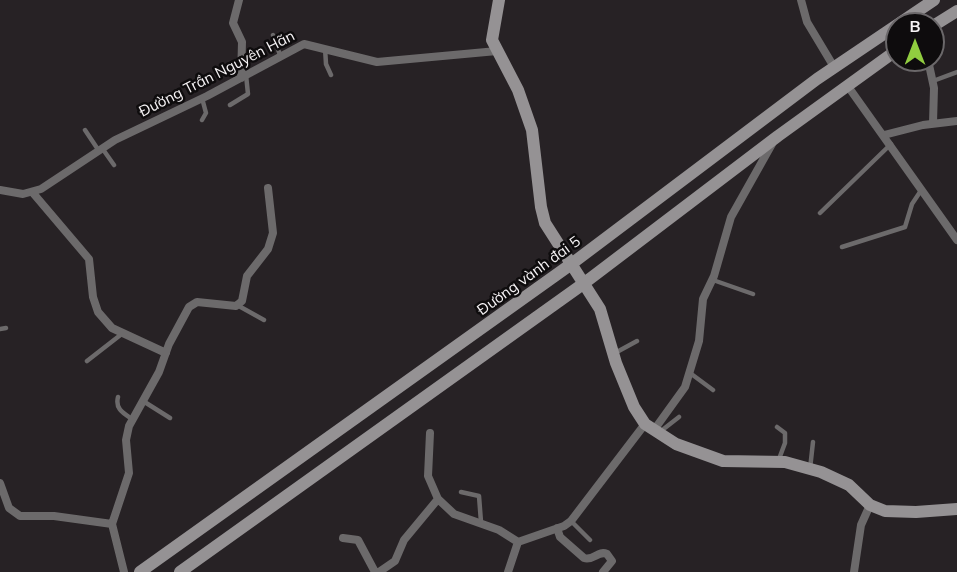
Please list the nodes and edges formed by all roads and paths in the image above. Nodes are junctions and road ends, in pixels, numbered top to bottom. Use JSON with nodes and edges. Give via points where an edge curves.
{"nodes":[{"id":1,"x":239,"y":0,"type":"edge"},
{"id":2,"x":499,"y":0,"type":"edge"},
{"id":3,"x":801,"y":0,"type":"edge"},
{"id":4,"x":934,"y":0,"type":"edge"},
{"id":5,"x":273,"y":35,"type":"dead end"},
{"id":6,"x":325,"y":48,"type":"junction"},
{"id":7,"x":497,"y":51,"type":"junction"},
{"id":8,"x":280,"y":55,"type":"junction"},
{"id":9,"x":885,"y":59,"type":"edge"},
{"id":10,"x":834,"y":67,"type":"junction"},
{"id":11,"x":931,"y":72,"type":"edge"},
{"id":12,"x":957,"y":72,"type":"edge"},
{"id":13,"x":332,"y":75,"type":"dead end"},
{"id":14,"x":244,"y":76,"type":"junction"},
{"id":15,"x":933,"y":81,"type":"junction"},
{"id":16,"x":848,"y":85,"type":"junction"},
{"id":17,"x":202,"y":98,"type":"junction"},
{"id":18,"x":230,"y":105,"type":"dead end"},
{"id":19,"x":202,"y":120,"type":"dead end"},
{"id":20,"x":957,"y":121,"type":"edge"},
{"id":21,"x":933,"y":123,"type":"junction"},
{"id":22,"x":85,"y":130,"type":"dead end"},
{"id":23,"x":884,"y":135,"type":"junction"},
{"id":24,"x":778,"y":136,"type":"junction"},
{"id":25,"x":891,"y":144,"type":"junction"},
{"id":26,"x":100,"y":150,"type":"junction"},
{"id":27,"x":114,"y":165,"type":"dead end"},
{"id":28,"x":268,"y":188,"type":"dead end"},
{"id":29,"x":922,"y":189,"type":"junction"},
{"id":30,"x":0,"y":190,"type":"edge"},
{"id":31,"x":33,"y":193,"type":"junction"},
{"id":32,"x":820,"y":213,"type":"dead end"},
{"id":33,"x":957,"y":240,"type":"edge"},
{"id":34,"x":842,"y":247,"type":"dead end"},
{"id":35,"x":570,"y":265,"type":"junction"},
{"id":36,"x":713,"y":280,"type":"junction"},
{"id":37,"x":583,"y":284,"type":"junction"},
{"id":38,"x":753,"y":294,"type":"dead end"},
{"id":39,"x":237,"y":305,"type":"junction"},
{"id":40,"x":264,"y":320,"type":"dead end"},
{"id":41,"x":123,"y":333,"type":"junction"},
{"id":42,"x":637,"y":341,"type":"dead end"},
{"id":43,"x":166,"y":352,"type":"junction"},
{"id":44,"x":613,"y":354,"type":"junction"},
{"id":45,"x":87,"y":361,"type":"dead end"},
{"id":46,"x":690,"y":373,"type":"junction"},
{"id":47,"x":713,"y":390,"type":"dead end"},
{"id":48,"x":118,"y":397,"type":"dead end"},
{"id":49,"x":143,"y":401,"type":"junction"},
{"id":50,"x":679,"y":417,"type":"dead end"},
{"id":51,"x":170,"y":418,"type":"dead end"},
{"id":52,"x":132,"y":419,"type":"junction"},
{"id":53,"x":777,"y":427,"type":"dead end"},
{"id":54,"x":652,"y":429,"type":"junction"},
{"id":55,"x":430,"y":433,"type":"dead end"},
{"id":56,"x":813,"y":442,"type":"dead end"},
{"id":57,"x":778,"y":462,"type":"junction"},
{"id":58,"x":810,"y":469,"type":"junction"},
{"id":59,"x":0,"y":483,"type":"edge"},
{"id":60,"x":0,"y":489,"type":"edge"},
{"id":61,"x":461,"y":492,"type":"dead end"},
{"id":62,"x":438,"y":499,"type":"junction"},
{"id":63,"x":3,"y":504,"type":"edge"},
{"id":64,"x":870,"y":505,"type":"junction"},
{"id":65,"x":957,"y":509,"type":"edge"},
{"id":66,"x":571,"y":520,"type":"junction"},
{"id":67,"x":481,"y":522,"type":"junction"},
{"id":68,"x":112,"y":524,"type":"junction"},
{"id":69,"x":557,"y":528,"type":"junction"},
{"id":70,"x":343,"y":538,"type":"dead end"},
{"id":71,"x":590,"y":540,"type":"dead end"},
{"id":72,"x":519,"y":542,"type":"junction"},
{"id":73,"x":124,"y":572,"type":"edge"},
{"id":74,"x":140,"y":572,"type":"edge"},
{"id":75,"x":180,"y":572,"type":"edge"},
{"id":76,"x":377,"y":572,"type":"edge"},
{"id":77,"x":508,"y":572,"type":"edge"},
{"id":78,"x":603,"y":572,"type":"edge"},
{"id":79,"x":854,"y":572,"type":"edge"}],
"edges":[{"from":1,"to":14,"type":"street","via":[[233,23],[242,42]]},
{"from":2,"to":7,"type":"main road","via":[[492,40]]},
{"from":3,"to":10,"type":"street","via":[[807,22]]},
{"from":4,"to":10,"type":"main road","name":"Đường vành đai 5"},
{"from":5,"to":8,"type":"lane"},
{"from":6,"to":7,"type":"street","name":"Đường Trần Nguyên Hãn","via":[[377,62]]},
{"from":6,"to":8,"type":"street","name":"Đường Trần Nguyên Hãn","via":[[304,44]]},
{"from":6,"to":13,"type":"lane","via":[[326,64]]},
{"from":7,"to":35,"type":"main road","via":[[518,90],[532,130],[545,223]]},
{"from":8,"to":14,"type":"street","name":"Đường Trần Nguyên Hãn"},
{"from":9,"to":16,"type":"main road"},
{"from":10,"to":35,"type":"main road","name":"Đường vành đai 5"},
{"from":11,"to":15,"type":"street"},
{"from":12,"to":15,"type":"lane"},
{"from":14,"to":17,"type":"street","name":"Đường Trần Nguyên Hãn"},
{"from":14,"to":18,"type":"lane","via":[[248,94]]},
{"from":15,"to":21,"type":"street"},
{"from":16,"to":23,"type":"street"},
{"from":16,"to":24,"type":"main road"},
{"from":17,"to":19,"type":"lane","via":[[206,113]]},
{"from":17,"to":26,"type":"street","name":"Đường Trần Nguyên Hãn"},
{"from":20,"to":21,"type":"street"},
{"from":21,"to":23,"type":"street"},
{"from":22,"to":26,"type":"lane"},
{"from":23,"to":25,"type":"street"},
{"from":24,"to":36,"type":"street","via":[[731,217]]},
{"from":24,"to":37,"type":"main road"},
{"from":25,"to":29,"type":"street"},
{"from":25,"to":32,"type":"lane"},
{"from":26,"to":27,"type":"lane"},
{"from":26,"to":31,"type":"street","name":"Đường Trần Nguyên Hãn"},
{"from":28,"to":39,"type":"street","via":[[273,233],[268,249],[247,276],[242,301]]},
{"from":29,"to":33,"type":"street"},
{"from":29,"to":34,"type":"lane","via":[[912,204],[905,227]]},
{"from":30,"to":31,"type":"street"},
{"from":31,"to":41,"type":"street","via":[[88,259],[98,312],[112,328]]},
{"from":35,"to":37,"type":"main road"},
{"from":35,"to":74,"type":"main road","name":"Đường vành đai 5"},
{"from":36,"to":38,"type":"lane"},
{"from":36,"to":46,"type":"street","via":[[704,299]]},
{"from":37,"to":44,"type":"main road","via":[[600,309]]},
{"from":37,"to":75,"type":"main road"},
{"from":39,"to":40,"type":"lane"},
{"from":39,"to":43,"type":"street","via":[[193,303]]},
{"from":41,"to":43,"type":"street"},
{"from":41,"to":45,"type":"lane"},
{"from":42,"to":44,"type":"lane"},
{"from":43,"to":49,"type":"street"},
{"from":44,"to":54,"type":"main road","via":[[634,407]]},
{"from":46,"to":47,"type":"lane"},
{"from":46,"to":54,"type":"street","via":[[681,395]]},
{"from":48,"to":52,"type":"lane","via":[[119,410]]},
{"from":49,"to":51,"type":"lane"},
{"from":49,"to":52,"type":"street"},
{"from":50,"to":54,"type":"lane"},
{"from":52,"to":68,"type":"street","via":[[126,434],[129,472]]},
{"from":53,"to":57,"type":"lane","via":[[784,433]]},
{"from":54,"to":57,"type":"main road","via":[[676,444],[723,461]]},
{"from":54,"to":66,"type":"street"},
{"from":55,"to":62,"type":"street","via":[[428,476]]},
{"from":56,"to":58,"type":"lane"},
{"from":57,"to":58,"type":"main road"},
{"from":58,"to":64,"type":"main road","via":[[849,485]]},
{"from":59,"to":60,"type":"street"},
{"from":60,"to":63,"type":"street"},
{"from":61,"to":67,"type":"lane","via":[[479,496]]},
{"from":62,"to":67,"type":"street","via":[[454,514]]},
{"from":62,"to":76,"type":"street","via":[[406,536],[395,561]]},
{"from":63,"to":68,"type":"street","via":[[20,516]]},
{"from":64,"to":65,"type":"main road","via":[[885,511]]},
{"from":64,"to":79,"type":"street","via":[[861,525]]},
{"from":66,"to":69,"type":"street"},
{"from":66,"to":71,"type":"lane"},
{"from":67,"to":72,"type":"street"},
{"from":68,"to":73,"type":"street"},
{"from":69,"to":72,"type":"street"},
{"from":69,"to":78,"type":"street","via":[[560,537],[584,558],[607,554],[612,561]]},
{"from":70,"to":76,"type":"street","via":[[358,540]]},
{"from":72,"to":77,"type":"street"}]}
